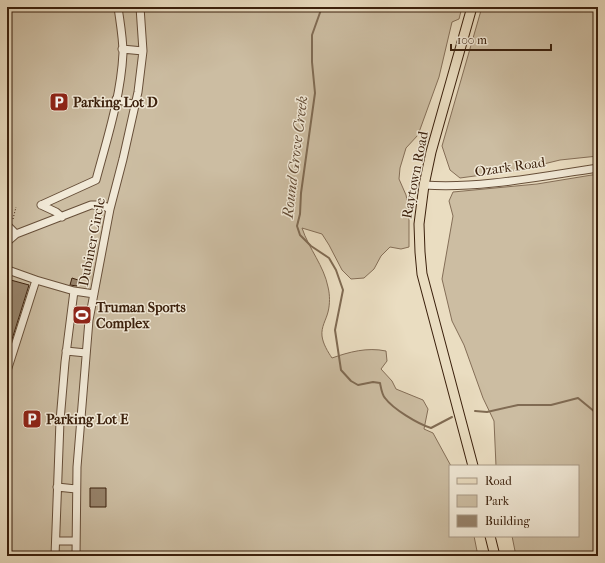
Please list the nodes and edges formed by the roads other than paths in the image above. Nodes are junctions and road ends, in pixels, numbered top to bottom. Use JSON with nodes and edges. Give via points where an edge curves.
{"nodes":[{"id":1,"x":118,"y":7,"type":"edge"},
{"id":2,"x":140,"y":7,"type":"edge"},
{"id":3,"x":472,"y":7,"type":"edge"},
{"id":4,"x":122,"y":49,"type":"junction"},
{"id":5,"x":143,"y":51,"type":"junction"},
{"id":6,"x":116,"y":99,"type":"junction"},
{"id":7,"x":135,"y":105,"type":"junction"},
{"id":8,"x":598,"y":168,"type":"edge"},
{"id":9,"x":424,"y":185,"type":"junction"},
{"id":10,"x":110,"y":209,"type":"junction"},
{"id":11,"x":62,"y":217,"type":"junction"},
{"id":12,"x":7,"y":225,"type":"edge"},
{"id":13,"x":16,"y":234,"type":"junction"},
{"id":14,"x":7,"y":244,"type":"edge"},
{"id":15,"x":8,"y":270,"type":"dead end"},
{"id":16,"x":36,"y":280,"type":"junction"},
{"id":17,"x":74,"y":291,"type":"junction"},
{"id":18,"x":94,"y":294,"type":"junction"},
{"id":19,"x":66,"y":350,"type":"junction"},
{"id":20,"x":86,"y":353,"type":"junction"},
{"id":21,"x":7,"y":371,"type":"edge"},
{"id":22,"x":473,"y":465,"type":"edge"},
{"id":23,"x":57,"y":488,"type":"junction"},
{"id":24,"x":76,"y":489,"type":"junction"},
{"id":25,"x":490,"y":537,"type":"edge"},
{"id":26,"x":56,"y":540,"type":"junction"},
{"id":27,"x":76,"y":541,"type":"junction"},
{"id":28,"x":55,"y":556,"type":"edge"},
{"id":29,"x":76,"y":556,"type":"edge"},
{"id":30,"x":495,"y":556,"type":"edge"}],
"edges":[{"from":1,"to":4,"type":"street"},
{"from":2,"to":5,"type":"street","name":"Dubiner Circle"},
{"from":3,"to":9,"type":"main road","name":"Raytown Road"},
{"from":4,"to":5,"type":"street"},
{"from":4,"to":6,"type":"street"},
{"from":5,"to":7,"type":"street","name":"Dubiner Circle"},
{"from":6,"to":7,"type":"street"},
{"from":6,"to":11,"type":"street","via":[[96,180],[41,205]]},
{"from":7,"to":10,"type":"street","name":"Dubiner Circle"},
{"from":8,"to":9,"type":"street","name":"Ozark Road","via":[[470,186]]},
{"from":9,"to":22,"type":"main road","name":"Raytown Road","via":[[419,224],[422,274]]},
{"from":10,"to":11,"type":"street","via":[[91,205]]},
{"from":10,"to":18,"type":"street","name":"Dubiner Circle"},
{"from":11,"to":13,"type":"street"},
{"from":12,"to":13,"type":"street"},
{"from":13,"to":14,"type":"street"},
{"from":15,"to":16,"type":"street"},
{"from":16,"to":17,"type":"street"},
{"from":16,"to":21,"type":"street"},
{"from":17,"to":18,"type":"street"},
{"from":17,"to":19,"type":"street"},
{"from":18,"to":20,"type":"street","name":"Dubiner Circle"},
{"from":19,"to":20,"type":"street"},
{"from":19,"to":23,"type":"street"},
{"from":20,"to":24,"type":"street","name":"Dubiner Circle"},
{"from":23,"to":24,"type":"street"},
{"from":23,"to":26,"type":"street"},
{"from":24,"to":27,"type":"street","name":"Dubiner Circle"},
{"from":25,"to":30,"type":"main road"},
{"from":26,"to":27,"type":"street"},
{"from":26,"to":28,"type":"street"},
{"from":27,"to":29,"type":"street","name":"Dubiner Circle"}]}
